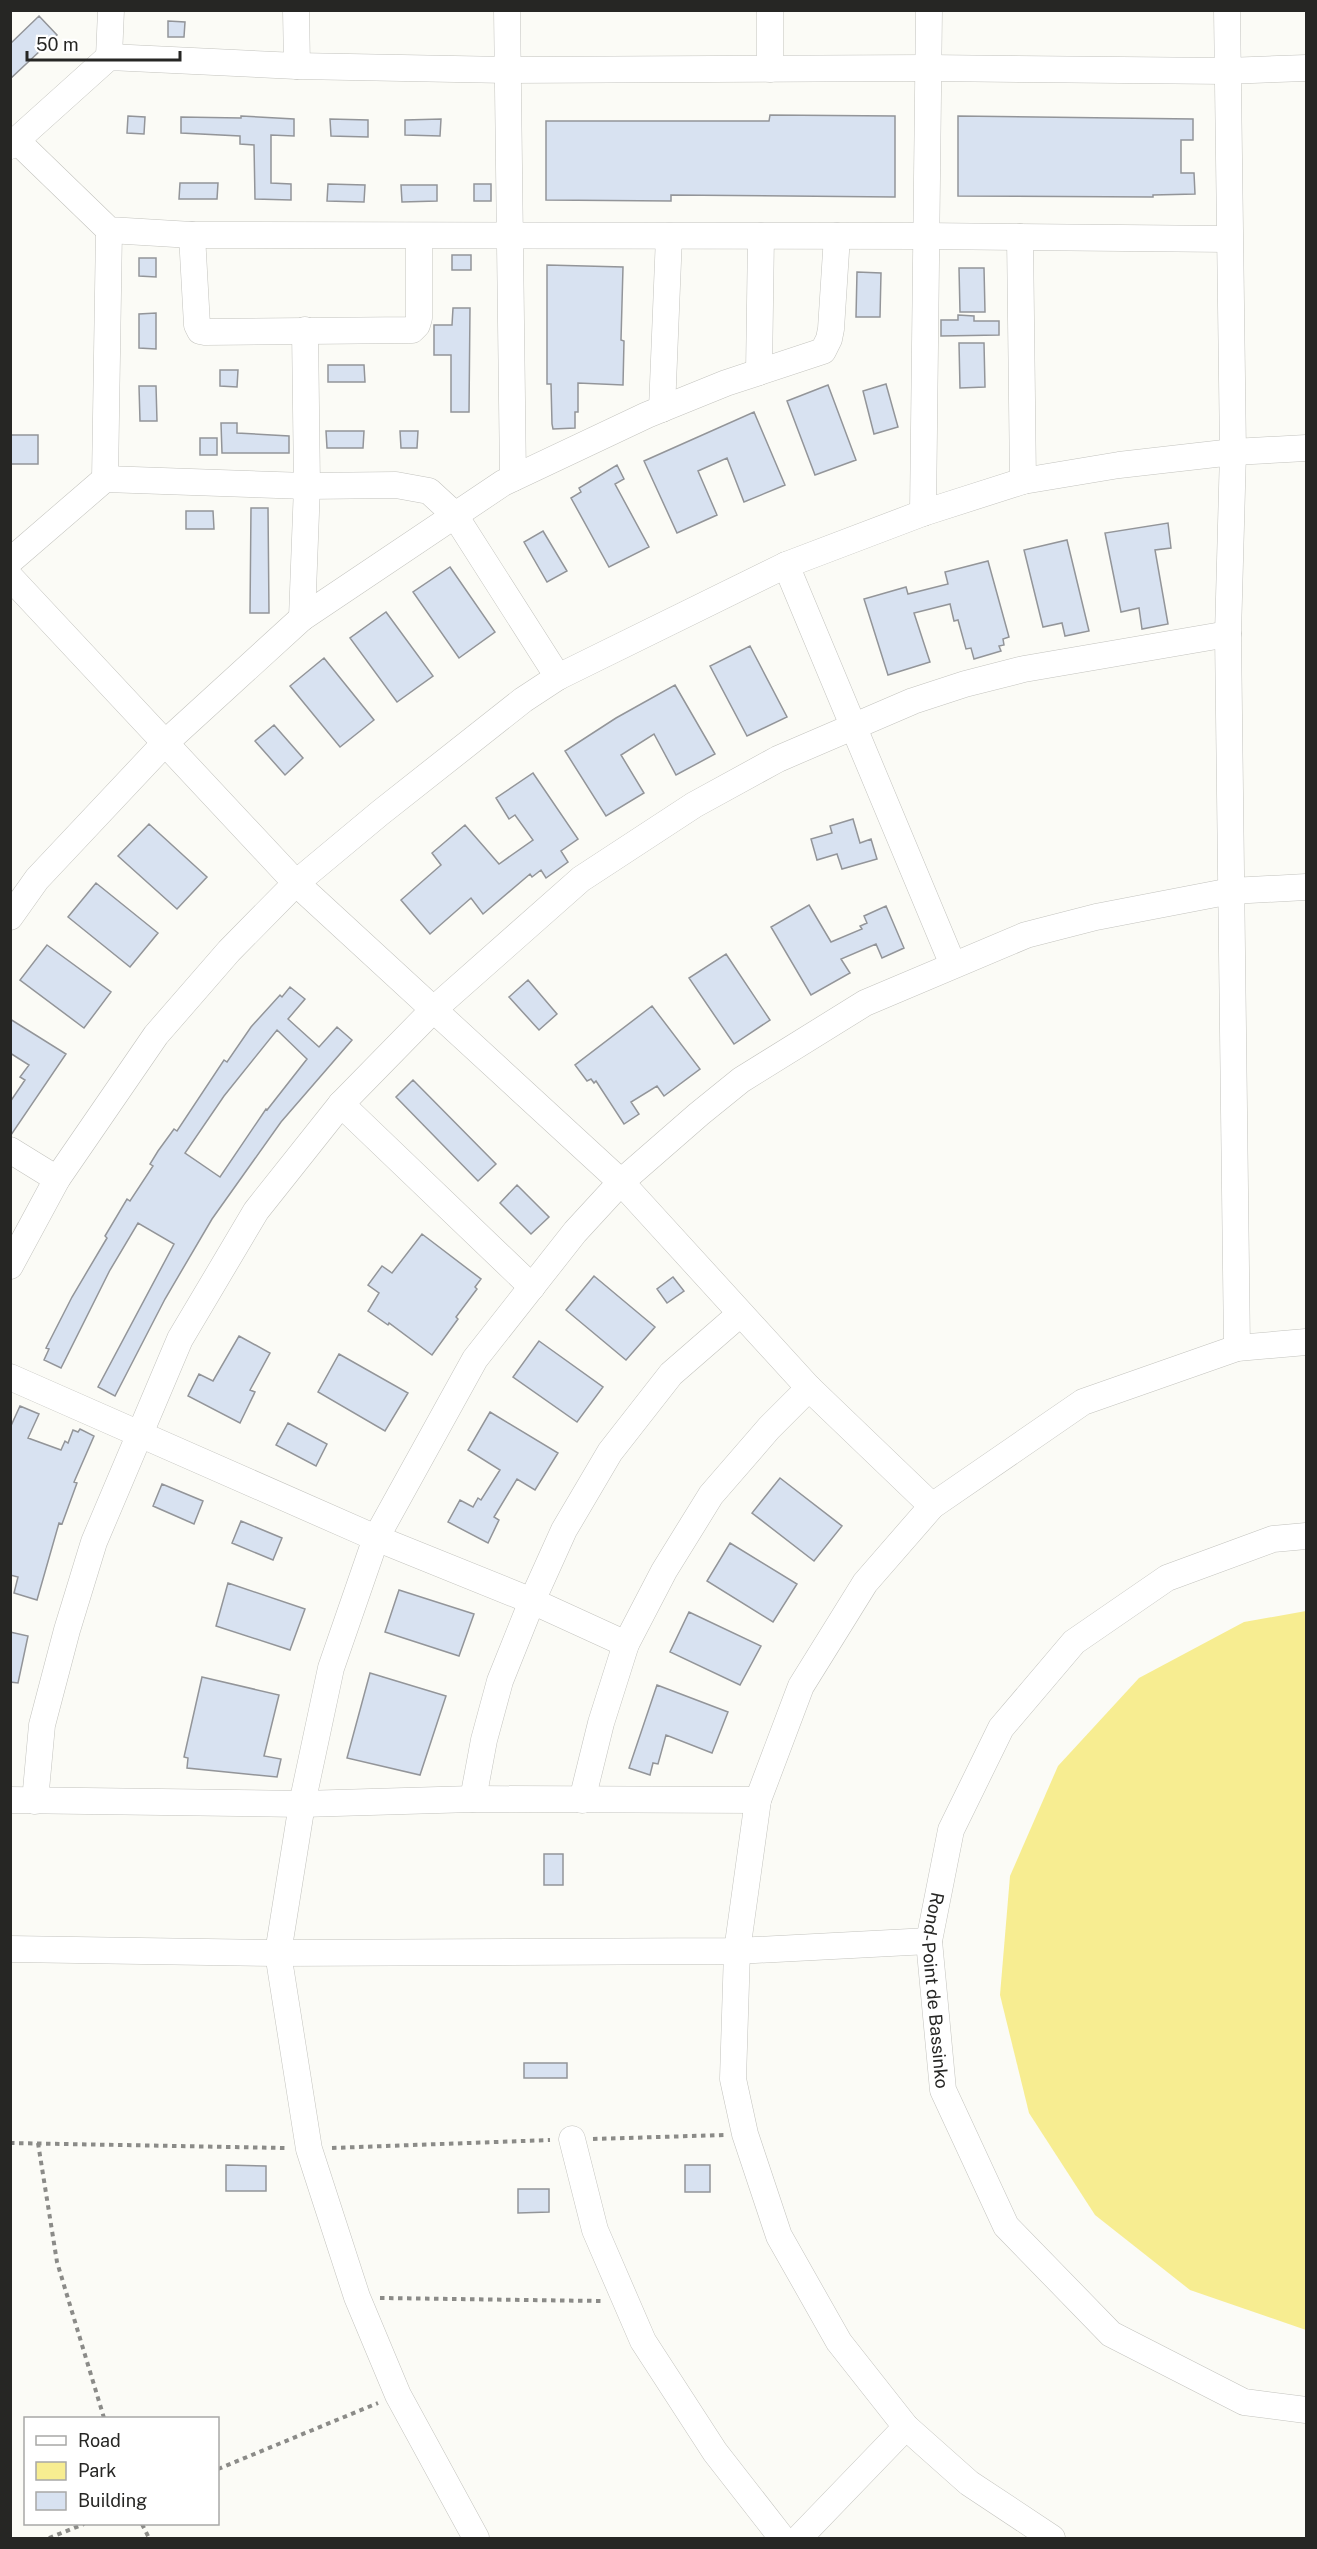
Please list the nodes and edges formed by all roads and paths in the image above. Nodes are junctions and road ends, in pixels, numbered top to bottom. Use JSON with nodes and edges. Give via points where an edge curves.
{"nodes":[{"id":1,"x":111,"y":10,"type":"edge"},
{"id":2,"x":296,"y":10,"type":"edge"},
{"id":3,"x":507,"y":10,"type":"edge"},
{"id":4,"x":770,"y":10,"type":"edge"},
{"id":5,"x":929,"y":10,"type":"edge"},
{"id":6,"x":1227,"y":10,"type":"edge"},
{"id":7,"x":109,"y":57,"type":"junction"},
{"id":8,"x":297,"y":66,"type":"junction"},
{"id":9,"x":929,"y":68,"type":"junction"},
{"id":10,"x":1306,"y":68,"type":"edge"},
{"id":11,"x":770,"y":69,"type":"junction"},
{"id":12,"x":507,"y":70,"type":"junction"},
{"id":13,"x":1226,"y":71,"type":"junction"},
{"id":14,"x":14,"y":143,"type":"edge"},
{"id":15,"x":109,"y":230,"type":"junction"},
{"id":16,"x":192,"y":235,"type":"junction"},
{"id":17,"x":419,"y":236,"type":"junction"},
{"id":18,"x":510,"y":236,"type":"junction"},
{"id":19,"x":669,"y":236,"type":"junction"},
{"id":20,"x":761,"y":236,"type":"junction"},
{"id":21,"x":837,"y":236,"type":"junction"},
{"id":22,"x":925,"y":236,"type":"junction"},
{"id":23,"x":1020,"y":237,"type":"junction"},
{"id":24,"x":1229,"y":239,"type":"junction"},
{"id":25,"x":305,"y":330,"type":"junction"},
{"id":26,"x":759,"y":372,"type":"junction"},
{"id":27,"x":662,"y":409,"type":"junction"},
{"id":28,"x":1306,"y":448,"type":"edge"},
{"id":29,"x":1233,"y":452,"type":"junction"},
{"id":30,"x":513,"y":478,"type":"junction"},
{"id":31,"x":105,"y":479,"type":"junction"},
{"id":32,"x":1023,"y":481,"type":"junction"},
{"id":33,"x":307,"y":486,"type":"junction"},
{"id":34,"x":923,"y":513,"type":"junction"},
{"id":35,"x":454,"y":514,"type":"junction"},
{"id":36,"x":10,"y":561,"type":"edge"},
{"id":37,"x":786,"y":565,"type":"junction"},
{"id":38,"x":10,"y":577,"type":"edge"},
{"id":39,"x":302,"y":618,"type":"junction"},
{"id":40,"x":1228,"y":634,"type":"junction"},
{"id":41,"x":558,"y":677,"type":"junction"},
{"id":42,"x":854,"y":728,"type":"junction"},
{"id":43,"x":164,"y":744,"type":"junction"},
{"id":44,"x":10,"y":879,"type":"edge"},
{"id":45,"x":37,"y":879,"type":"junction"},
{"id":46,"x":296,"y":883,"type":"junction"},
{"id":47,"x":1306,"y":887,"type":"edge"},
{"id":48,"x":1231,"y":891,"type":"junction"},
{"id":49,"x":10,"y":917,"type":"edge"},
{"id":50,"x":953,"y":965,"type":"junction"},
{"id":51,"x":434,"y":1009,"type":"junction"},
{"id":52,"x":341,"y":1104,"type":"junction"},
{"id":53,"x":10,"y":1150,"type":"edge"},
{"id":54,"x":57,"y":1179,"type":"junction"},
{"id":55,"x":621,"y":1182,"type":"junction"},
{"id":56,"x":10,"y":1266,"type":"edge"},
{"id":57,"x":532,"y":1287,"type":"junction"},
{"id":58,"x":740,"y":1314,"type":"junction"},
{"id":59,"x":1306,"y":1342,"type":"edge"},
{"id":60,"x":1237,"y":1348,"type":"junction"},
{"id":61,"x":10,"y":1377,"type":"edge"},
{"id":62,"x":808,"y":1388,"type":"junction"},
{"id":63,"x":140,"y":1435,"type":"junction"},
{"id":64,"x":932,"y":1506,"type":"junction"},
{"id":65,"x":1306,"y":1536,"type":"edge"},
{"id":66,"x":376,"y":1538,"type":"junction"},
{"id":67,"x":532,"y":1601,"type":"junction"},
{"id":68,"x":626,"y":1644,"type":"junction"},
{"id":69,"x":473,"y":1799,"type":"junction"},
{"id":70,"x":582,"y":1800,"type":"junction"},
{"id":71,"x":758,"y":1800,"type":"junction"},
{"id":72,"x":23,"y":1801,"type":"edge"},
{"id":73,"x":302,"y":1804,"type":"junction"},
{"id":74,"x":929,"y":1941,"type":"junction"},
{"id":75,"x":10,"y":1949,"type":"edge"},
{"id":76,"x":737,"y":1951,"type":"junction"},
{"id":77,"x":278,"y":1953,"type":"junction"},
{"id":78,"x":746,"y":2134,"type":"junction"},
{"id":79,"x":572,"y":2139,"type":"junction"},
{"id":80,"x":10,"y":2143,"type":"edge"},
{"id":81,"x":38,"y":2143,"type":"junction"},
{"id":82,"x":309,"y":2149,"type":"junction"},
{"id":83,"x":357,"y":2297,"type":"junction"},
{"id":84,"x":626,"y":2301,"type":"junction"},
{"id":85,"x":398,"y":2395,"type":"junction"},
{"id":86,"x":1306,"y":2410,"type":"edge"},
{"id":87,"x":104,"y":2417,"type":"edge"},
{"id":88,"x":906,"y":2427,"type":"junction"},
{"id":89,"x":219,"y":2469,"type":"edge"},
{"id":90,"x":79,"y":2525,"type":"edge"},
{"id":91,"x":49,"y":2538,"type":"edge"},
{"id":92,"x":476,"y":2538,"type":"edge"},
{"id":93,"x":782,"y":2538,"type":"edge"},
{"id":94,"x":799,"y":2538,"type":"edge"},
{"id":95,"x":1052,"y":2538,"type":"edge"}],
"edges":[{"from":1,"to":7,"type":"street"},
{"from":2,"to":8,"type":"street"},
{"from":3,"to":12,"type":"street"},
{"from":4,"to":11,"type":"street"},
{"from":5,"to":9,"type":"street"},
{"from":6,"to":13,"type":"street"},
{"from":7,"to":8,"type":"street"},
{"from":7,"to":14,"type":"street"},
{"from":8,"to":12,"type":"street"},
{"from":9,"to":11,"type":"street"},
{"from":9,"to":13,"type":"street"},
{"from":9,"to":22,"type":"street"},
{"from":10,"to":13,"type":"street"},
{"from":11,"to":12,"type":"street"},
{"from":12,"to":18,"type":"street"},
{"from":13,"to":24,"type":"street"},
{"from":14,"to":15,"type":"street"},
{"from":15,"to":16,"type":"street"},
{"from":15,"to":31,"type":"street"},
{"from":16,"to":17,"type":"street"},
{"from":16,"to":25,"type":"street","via":[[200,331]]},
{"from":17,"to":18,"type":"street"},
{"from":17,"to":25,"type":"street","via":[[419,318],[414,328]]},
{"from":18,"to":19,"type":"street"},
{"from":18,"to":30,"type":"street"},
{"from":19,"to":20,"type":"street"},
{"from":19,"to":27,"type":"street"},
{"from":20,"to":21,"type":"street"},
{"from":20,"to":26,"type":"street"},
{"from":21,"to":22,"type":"street"},
{"from":21,"to":26,"type":"street","via":[[831,328],[826,347],[819,354]]},
{"from":22,"to":23,"type":"street"},
{"from":22,"to":34,"type":"street"},
{"from":23,"to":24,"type":"street"},
{"from":23,"to":32,"type":"street"},
{"from":24,"to":29,"type":"street"},
{"from":25,"to":33,"type":"street"},
{"from":26,"to":27,"type":"street"},
{"from":27,"to":30,"type":"street"},
{"from":28,"to":29,"type":"street"},
{"from":29,"to":32,"type":"street"},
{"from":29,"to":40,"type":"street"},
{"from":30,"to":35,"type":"street"},
{"from":31,"to":33,"type":"street"},
{"from":31,"to":36,"type":"street"},
{"from":32,"to":34,"type":"street"},
{"from":33,"to":35,"type":"street","via":[[420,488],[436,496]]},
{"from":33,"to":39,"type":"street"},
{"from":34,"to":37,"type":"street"},
{"from":35,"to":39,"type":"street"},
{"from":35,"to":41,"type":"street"},
{"from":37,"to":41,"type":"street"},
{"from":37,"to":42,"type":"street"},
{"from":38,"to":43,"type":"street"},
{"from":39,"to":43,"type":"street"},
{"from":40,"to":42,"type":"street","via":[[1024,669],[964,684],[913,701]]},
{"from":40,"to":48,"type":"street"},
{"from":41,"to":46,"type":"street","via":[[523,700]]},
{"from":42,"to":50,"type":"street"},
{"from":42,"to":51,"type":"street","via":[[778,759],[694,805],[614,856],[581,879]]},
{"from":43,"to":45,"type":"street"},
{"from":43,"to":46,"type":"street"},
{"from":44,"to":45,"type":"street"},
{"from":45,"to":49,"type":"street"},
{"from":46,"to":51,"type":"street"},
{"from":46,"to":54,"type":"street","via":[[229,951],[156,1035]]},
{"from":47,"to":48,"type":"street"},
{"from":48,"to":50,"type":"street","via":[[1066,924],[1026,935]]},
{"from":48,"to":60,"type":"street"},
{"from":50,"to":55,"type":"street","via":[[865,1003],[741,1080]]},
{"from":51,"to":52,"type":"street"},
{"from":51,"to":55,"type":"street"},
{"from":52,"to":57,"type":"street"},
{"from":52,"to":63,"type":"street","via":[[256,1211],[180,1339]]},
{"from":53,"to":54,"type":"street"},
{"from":54,"to":56,"type":"street"},
{"from":55,"to":57,"type":"street"},
{"from":55,"to":58,"type":"street"},
{"from":57,"to":66,"type":"street","via":[[475,1359]]},
{"from":58,"to":62,"type":"street"},
{"from":58,"to":67,"type":"street","via":[[672,1374],[610,1452],[564,1530]]},
{"from":59,"to":60,"type":"street"},
{"from":60,"to":64,"type":"street","via":[[1083,1402]]},
{"from":61,"to":63,"type":"street"},
{"from":62,"to":64,"type":"street"},
{"from":62,"to":68,"type":"street","via":[[711,1495],[664,1571]]},
{"from":63,"to":66,"type":"street"},
{"from":63,"to":72,"type":"street","via":[[94,1542]]},
{"from":64,"to":71,"type":"street","via":[[865,1583],[801,1686]]},
{"from":65,"to":74,"type":"street","name":"Rond-Point de Bassinko","via":[[1273,1539],[1167,1578],[1074,1642],[1000,1728],[951,1830]]},
{"from":66,"to":67,"type":"street"},
{"from":66,"to":73,"type":"street","via":[[331,1668]]},
{"from":67,"to":68,"type":"street"},
{"from":67,"to":69,"type":"street","via":[[500,1681]]},
{"from":68,"to":70,"type":"street"},
{"from":69,"to":70,"type":"street"},
{"from":69,"to":73,"type":"street"},
{"from":70,"to":71,"type":"street"},
{"from":71,"to":76,"type":"street"},
{"from":72,"to":73,"type":"street"},
{"from":73,"to":77,"type":"street"},
{"from":74,"to":76,"type":"street"},
{"from":74,"to":86,"type":"street","name":"Rond-Point de Bassinko","via":[[943,2090],[1006,2226],[1111,2334],[1244,2402]]},
{"from":75,"to":77,"type":"street"},
{"from":76,"to":77,"type":"street"},
{"from":76,"to":78,"type":"street","via":[[733,2079]]},
{"from":77,"to":82,"type":"street"},
{"from":78,"to":79,"type":"path"},
{"from":78,"to":88,"type":"street","via":[[779,2236],[839,2342]]},
{"from":79,"to":82,"type":"path"},
{"from":79,"to":84,"type":"street","via":[[595,2230]]},
{"from":80,"to":81,"type":"path"},
{"from":81,"to":82,"type":"path"},
{"from":81,"to":87,"type":"path","via":[[57,2262]]},
{"from":82,"to":83,"type":"street"},
{"from":83,"to":84,"type":"path"},
{"from":83,"to":85,"type":"street"},
{"from":84,"to":93,"type":"street","via":[[643,2341],[715,2452]]},
{"from":85,"to":89,"type":"path"},
{"from":85,"to":92,"type":"street"},
{"from":88,"to":94,"type":"street"},
{"from":88,"to":95,"type":"street","via":[[969,2483]]},
{"from":90,"to":91,"type":"path"}]}
